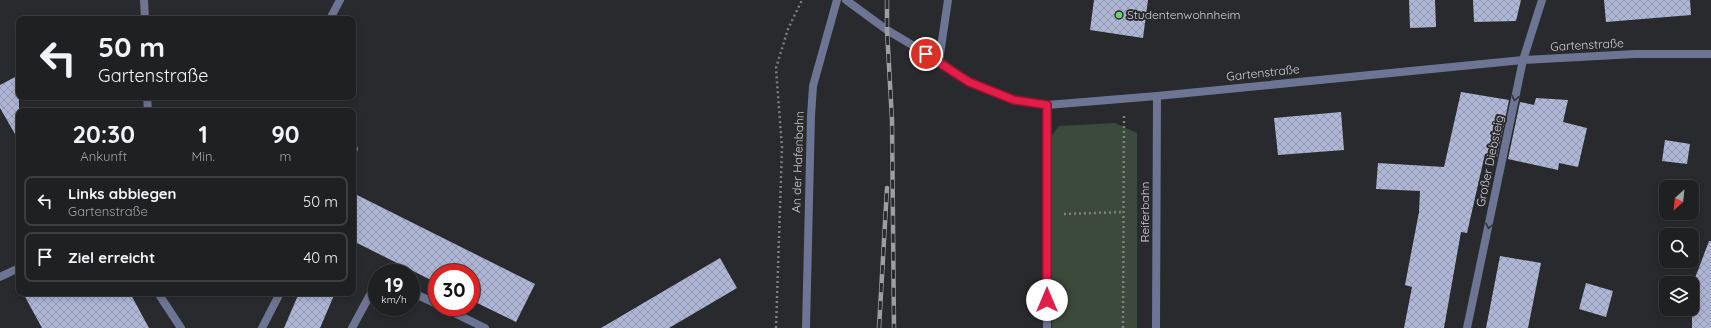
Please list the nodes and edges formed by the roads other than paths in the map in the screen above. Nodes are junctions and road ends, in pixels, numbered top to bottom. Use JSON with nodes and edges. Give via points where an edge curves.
{"nodes":[{"id":1,"x":144,"y":0,"type":"edge"},
{"id":2,"x":340,"y":0,"type":"edge"},
{"id":3,"x":837,"y":0,"type":"edge"},
{"id":4,"x":846,"y":0,"type":"edge"},
{"id":5,"x":948,"y":0,"type":"edge"},
{"id":6,"x":1542,"y":0,"type":"edge"},
{"id":7,"x":145,"y":16,"type":"edge"},
{"id":8,"x":332,"y":16,"type":"edge"},
{"id":9,"x":1711,"y":54,"type":"edge"},
{"id":10,"x":1523,"y":60,"type":"junction"},
{"id":11,"x":939,"y":61,"type":"junction"},
{"id":12,"x":1157,"y":96,"type":"junction"},
{"id":13,"x":1047,"y":105,"type":"junction"},
{"id":14,"x":16,"y":269,"type":"edge"},
{"id":15,"x":0,"y":277,"type":"edge"},
{"id":16,"x":160,"y":296,"type":"edge"},
{"id":17,"x":278,"y":296,"type":"edge"},
{"id":18,"x":368,"y":299,"type":"edge"},
{"id":19,"x":460,"y":316,"type":"edge"},
{"id":20,"x":180,"y":328,"type":"edge"},
{"id":21,"x":262,"y":328,"type":"edge"},
{"id":22,"x":352,"y":328,"type":"edge"},
{"id":23,"x":485,"y":328,"type":"edge"},
{"id":24,"x":806,"y":328,"type":"edge"},
{"id":25,"x":1047,"y":328,"type":"edge"},
{"id":26,"x":1156,"y":328,"type":"edge"},
{"id":27,"x":1467,"y":328,"type":"edge"}],
"edges":[{"from":1,"to":7,"type":"street"},
{"from":2,"to":8,"type":"street"},
{"from":3,"to":24,"type":"street","name":"An der Hafenbahn","via":[[813,86]]},
{"from":4,"to":11,"type":"street","name":"Gartenstraße","via":[[887,30]]},
{"from":5,"to":11,"type":"street"},
{"from":6,"to":10,"type":"street","name":"Großer Diebsteig"},
{"from":9,"to":10,"type":"street","name":"Gartenstraße","via":[[1635,54]]},
{"from":10,"to":12,"type":"street","name":"Gartenstraße"},
{"from":10,"to":27,"type":"street","name":"Großer Diebsteig","one_way":true},
{"from":11,"to":13,"type":"street","name":"Gartenstraße","via":[[969,82],[1014,100]]},
{"from":12,"to":13,"type":"street","name":"Gartenstraße"},
{"from":12,"to":26,"type":"street","name":"Reiferbahn"},
{"from":13,"to":25,"type":"street"},
{"from":14,"to":15,"type":"street"},
{"from":16,"to":20,"type":"street"},
{"from":17,"to":21,"type":"street"},
{"from":18,"to":22,"type":"street"},
{"from":19,"to":23,"type":"street"}]}
